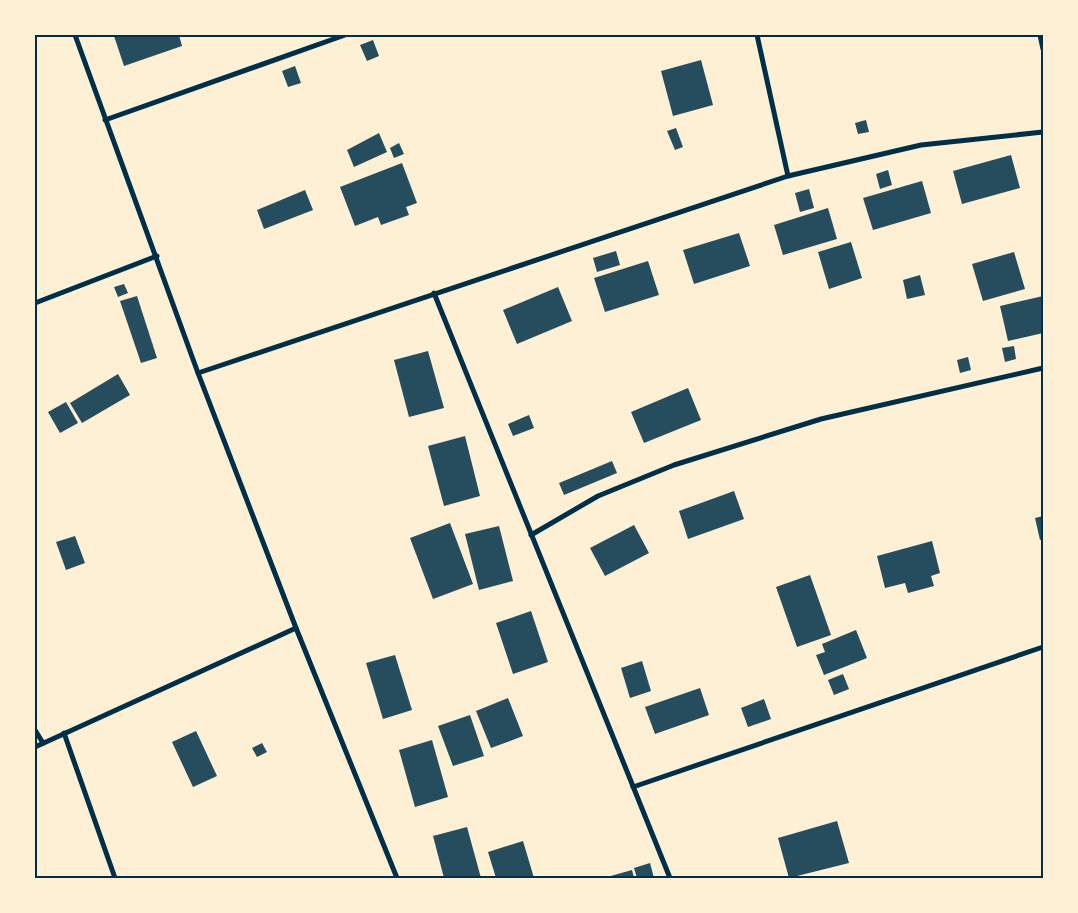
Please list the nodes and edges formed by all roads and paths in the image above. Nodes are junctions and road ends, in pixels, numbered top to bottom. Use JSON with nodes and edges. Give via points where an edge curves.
{"nodes":[{"id":1,"x":76,"y":35,"type":"edge"},
{"id":2,"x":345,"y":35,"type":"edge"},
{"id":3,"x":757,"y":35,"type":"edge"},
{"id":4,"x":1040,"y":35,"type":"edge"},
{"id":5,"x":1043,"y":49,"type":"edge"},
{"id":6,"x":105,"y":120,"type":"junction"},
{"id":7,"x":1043,"y":132,"type":"edge"},
{"id":8,"x":788,"y":176,"type":"junction"},
{"id":9,"x":157,"y":256,"type":"junction"},
{"id":10,"x":434,"y":293,"type":"junction"},
{"id":11,"x":35,"y":303,"type":"edge"},
{"id":12,"x":1043,"y":368,"type":"edge"},
{"id":13,"x":198,"y":373,"type":"junction"},
{"id":14,"x":531,"y":535,"type":"junction"},
{"id":15,"x":296,"y":628,"type":"junction"},
{"id":16,"x":1043,"y":648,"type":"edge"},
{"id":17,"x":35,"y":730,"type":"edge"},
{"id":18,"x":64,"y":733,"type":"junction"},
{"id":19,"x":43,"y":743,"type":"junction"},
{"id":20,"x":35,"y":747,"type":"edge"},
{"id":21,"x":633,"y":787,"type":"junction"},
{"id":22,"x":116,"y":878,"type":"edge"},
{"id":23,"x":397,"y":878,"type":"edge"},
{"id":24,"x":670,"y":878,"type":"edge"}],
"edges":[{"from":1,"to":6,"type":"street"},
{"from":2,"to":6,"type":"street"},
{"from":3,"to":8,"type":"street"},
{"from":4,"to":5,"type":"street"},
{"from":6,"to":9,"type":"street"},
{"from":7,"to":8,"type":"street","via":[[921,145]]},
{"from":8,"to":10,"type":"street"},
{"from":9,"to":11,"type":"street"},
{"from":9,"to":13,"type":"street"},
{"from":10,"to":13,"type":"street"},
{"from":10,"to":14,"type":"street"},
{"from":12,"to":14,"type":"street","via":[[821,419],[674,465],[598,496]]},
{"from":13,"to":15,"type":"street"},
{"from":14,"to":21,"type":"street"},
{"from":15,"to":18,"type":"street"},
{"from":15,"to":23,"type":"street"},
{"from":16,"to":21,"type":"street"},
{"from":17,"to":19,"type":"street"},
{"from":18,"to":19,"type":"street"},
{"from":18,"to":22,"type":"street"},
{"from":19,"to":20,"type":"street"},
{"from":21,"to":24,"type":"street"}]}
